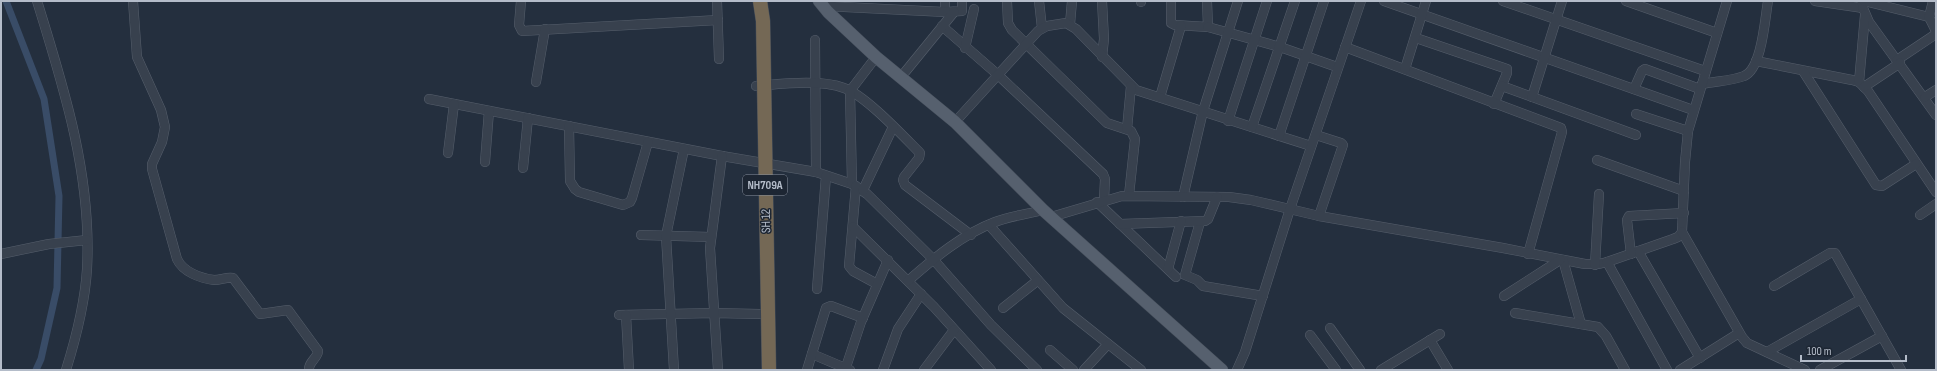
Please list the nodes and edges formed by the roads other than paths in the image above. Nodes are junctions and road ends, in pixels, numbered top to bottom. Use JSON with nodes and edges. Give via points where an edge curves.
{"nodes":[{"id":1,"x":37,"y":1,"type":"edge"},
{"id":2,"x":133,"y":1,"type":"edge"},
{"id":3,"x":521,"y":1,"type":"edge"},
{"id":4,"x":718,"y":1,"type":"edge"},
{"id":5,"x":755,"y":1,"type":"edge"},
{"id":6,"x":760,"y":1,"type":"edge"},
{"id":7,"x":945,"y":1,"type":"edge"},
{"id":8,"x":962,"y":1,"type":"edge"},
{"id":9,"x":1008,"y":1,"type":"edge"},
{"id":10,"x":1040,"y":1,"type":"edge"},
{"id":11,"x":1072,"y":1,"type":"edge"},
{"id":12,"x":1102,"y":1,"type":"edge"},
{"id":13,"x":1171,"y":1,"type":"edge"},
{"id":14,"x":1207,"y":1,"type":"edge"},
{"id":15,"x":1238,"y":1,"type":"edge"},
{"id":16,"x":1267,"y":1,"type":"edge"},
{"id":17,"x":1295,"y":1,"type":"edge"},
{"id":18,"x":1324,"y":1,"type":"edge"},
{"id":19,"x":1360,"y":1,"type":"edge"},
{"id":20,"x":1384,"y":1,"type":"edge"},
{"id":21,"x":1426,"y":1,"type":"edge"},
{"id":22,"x":1503,"y":1,"type":"edge"},
{"id":23,"x":1562,"y":1,"type":"edge"},
{"id":24,"x":1626,"y":1,"type":"edge"},
{"id":25,"x":1727,"y":1,"type":"edge"},
{"id":26,"x":1768,"y":1,"type":"edge"},
{"id":27,"x":1816,"y":1,"type":"edge"},
{"id":28,"x":1933,"y":1,"type":"edge"},
{"id":29,"x":822,"y":4,"type":"edge"},
{"id":30,"x":860,"y":4,"type":"edge"},
{"id":31,"x":898,"y":5,"type":"edge"},
{"id":32,"x":976,"y":5,"type":"edge"},
{"id":33,"x":1864,"y":6,"type":"edge"},
{"id":34,"x":954,"y":12,"type":"junction"},
{"id":35,"x":1422,"y":15,"type":"junction"},
{"id":36,"x":1929,"y":17,"type":"junction"},
{"id":37,"x":1556,"y":19,"type":"junction"},
{"id":38,"x":718,"y":20,"type":"junction"},
{"id":39,"x":1070,"y":24,"type":"junction"},
{"id":40,"x":942,"y":26,"type":"junction"},
{"id":41,"x":1181,"y":26,"type":"junction"},
{"id":42,"x":1208,"y":27,"type":"junction"},
{"id":43,"x":1042,"y":28,"type":"junction"},
{"id":44,"x":545,"y":29,"type":"junction"},
{"id":45,"x":1936,"y":31,"type":"edge"},
{"id":46,"x":1228,"y":33,"type":"junction"},
{"id":47,"x":1717,"y":34,"type":"junction"},
{"id":48,"x":1936,"y":34,"type":"edge"},
{"id":49,"x":1416,"y":38,"type":"junction"},
{"id":50,"x":815,"y":40,"type":"dead end"},
{"id":51,"x":1255,"y":40,"type":"junction"},
{"id":52,"x":1026,"y":44,"type":"junction"},
{"id":53,"x":1280,"y":47,"type":"junction"},
{"id":54,"x":1345,"y":47,"type":"junction"},
{"id":55,"x":965,"y":48,"type":"junction"},
{"id":56,"x":876,"y":56,"type":"junction"},
{"id":57,"x":1306,"y":56,"type":"junction"},
{"id":58,"x":1102,"y":57,"type":"junction"},
{"id":59,"x":1544,"y":58,"type":"junction"},
{"id":60,"x":719,"y":59,"type":"dead end"},
{"id":61,"x":1756,"y":61,"type":"junction"},
{"id":62,"x":1899,"y":62,"type":"junction"},
{"id":63,"x":1337,"y":67,"type":"junction"},
{"id":64,"x":1405,"y":70,"type":"junction"},
{"id":65,"x":1705,"y":71,"type":"junction"},
{"id":66,"x":1803,"y":71,"type":"junction"},
{"id":67,"x":997,"y":74,"type":"junction"},
{"id":68,"x":901,"y":77,"type":"junction"},
{"id":69,"x":536,"y":82,"type":"dead end"},
{"id":70,"x":817,"y":84,"type":"junction"},
{"id":71,"x":1862,"y":85,"type":"junction"},
{"id":72,"x":760,"y":86,"type":"junction"},
{"id":73,"x":1131,"y":86,"type":"junction"},
{"id":74,"x":1502,"y":86,"type":"junction"},
{"id":75,"x":1701,"y":86,"type":"junction"},
{"id":76,"x":1634,"y":89,"type":"junction"},
{"id":77,"x":1936,"y":90,"type":"edge"},
{"id":78,"x":850,"y":91,"type":"junction"},
{"id":79,"x":1160,"y":97,"type":"junction"},
{"id":80,"x":1532,"y":97,"type":"junction"},
{"id":81,"x":1925,"y":98,"type":"junction"},
{"id":82,"x":429,"y":99,"type":"dead end"},
{"id":83,"x":454,"y":104,"type":"junction"},
{"id":84,"x":1494,"y":104,"type":"junction"},
{"id":85,"x":1693,"y":110,"type":"junction"},
{"id":86,"x":489,"y":111,"type":"junction"},
{"id":87,"x":1203,"y":111,"type":"junction"},
{"id":88,"x":1636,"y":114,"type":"dead end"},
{"id":89,"x":1936,"y":115,"type":"edge"},
{"id":90,"x":528,"y":118,"type":"junction"},
{"id":91,"x":1228,"y":120,"type":"junction"},
{"id":92,"x":955,"y":122,"type":"junction"},
{"id":93,"x":568,"y":126,"type":"junction"},
{"id":94,"x":893,"y":127,"type":"junction"},
{"id":95,"x":1252,"y":127,"type":"junction"},
{"id":96,"x":1127,"y":129,"type":"junction"},
{"id":97,"x":1688,"y":131,"type":"junction"},
{"id":98,"x":1316,"y":135,"type":"junction"},
{"id":99,"x":1636,"y":135,"type":"dead end"},
{"id":100,"x":1280,"y":136,"type":"junction"},
{"id":101,"x":648,"y":142,"type":"junction"},
{"id":102,"x":1311,"y":146,"type":"junction"},
{"id":103,"x":684,"y":149,"type":"junction"},
{"id":104,"x":448,"y":153,"type":"dead end"},
{"id":105,"x":722,"y":156,"type":"junction"},
{"id":106,"x":1597,"y":160,"type":"dead end"},
{"id":107,"x":485,"y":162,"type":"dead end"},
{"id":108,"x":761,"y":163,"type":"junction"},
{"id":109,"x":1916,"y":164,"type":"junction"},
{"id":110,"x":523,"y":168,"type":"dead end"},
{"id":111,"x":816,"y":172,"type":"junction"},
{"id":112,"x":826,"y":176,"type":"junction"},
{"id":113,"x":857,"y":187,"type":"junction"},
{"id":114,"x":1684,"y":191,"type":"junction"},
{"id":115,"x":1936,"y":192,"type":"edge"},
{"id":116,"x":1599,"y":194,"type":"dead end"},
{"id":117,"x":1129,"y":195,"type":"junction"},
{"id":118,"x":1183,"y":197,"type":"junction"},
{"id":119,"x":1217,"y":197,"type":"junction"},
{"id":120,"x":1101,"y":201,"type":"junction"},
{"id":121,"x":1936,"y":204,"type":"edge"},
{"id":122,"x":1290,"y":209,"type":"junction"},
{"id":123,"x":1047,"y":213,"type":"junction"},
{"id":124,"x":1684,"y":213,"type":"junction"},
{"id":125,"x":1920,"y":215,"type":"dead end"},
{"id":126,"x":1320,"y":216,"type":"junction"},
{"id":127,"x":1181,"y":222,"type":"junction"},
{"id":128,"x":1200,"y":222,"type":"junction"},
{"id":129,"x":1120,"y":224,"type":"junction"},
{"id":130,"x":989,"y":225,"type":"junction"},
{"id":131,"x":853,"y":227,"type":"junction"},
{"id":132,"x":1682,"y":232,"type":"junction"},
{"id":133,"x":641,"y":235,"type":"dead end"},
{"id":134,"x":971,"y":235,"type":"junction"},
{"id":135,"x":666,"y":236,"type":"junction"},
{"id":136,"x":711,"y":237,"type":"junction"},
{"id":137,"x":84,"y":240,"type":"junction"},
{"id":138,"x":1635,"y":252,"type":"junction"},
{"id":139,"x":1,"y":254,"type":"edge"},
{"id":140,"x":1528,"y":254,"type":"junction"},
{"id":141,"x":933,"y":259,"type":"junction"},
{"id":142,"x":888,"y":260,"type":"junction"},
{"id":143,"x":1561,"y":260,"type":"junction"},
{"id":144,"x":1607,"y":262,"type":"junction"},
{"id":145,"x":1595,"y":265,"type":"junction"},
{"id":146,"x":1168,"y":269,"type":"junction"},
{"id":147,"x":1176,"y":277,"type":"dead end"},
{"id":148,"x":908,"y":280,"type":"junction"},
{"id":149,"x":1037,"y":281,"type":"junction"},
{"id":150,"x":878,"y":284,"type":"junction"},
{"id":151,"x":1774,"y":286,"type":"dead end"},
{"id":152,"x":817,"y":289,"type":"dead end"},
{"id":153,"x":920,"y":294,"type":"junction"},
{"id":154,"x":1263,"y":296,"type":"junction"},
{"id":155,"x":1504,"y":296,"type":"dead end"},
{"id":156,"x":1861,"y":299,"type":"junction"},
{"id":157,"x":1003,"y":308,"type":"dead end"},
{"id":158,"x":714,"y":313,"type":"junction"},
{"id":159,"x":1515,"y":313,"type":"dead end"},
{"id":160,"x":670,"y":314,"type":"junction"},
{"id":161,"x":760,"y":314,"type":"junction"},
{"id":162,"x":862,"y":318,"type":"junction"},
{"id":163,"x":1581,"y":324,"type":"junction"},
{"id":164,"x":1330,"y":328,"type":"dead end"},
{"id":165,"x":954,"y":330,"type":"junction"},
{"id":166,"x":1440,"y":334,"type":"dead end"},
{"id":167,"x":1739,"y":334,"type":"junction"},
{"id":168,"x":1310,"y":336,"type":"dead end"},
{"id":169,"x":1882,"y":336,"type":"junction"},
{"id":170,"x":1430,"y":340,"type":"junction"},
{"id":171,"x":1108,"y":344,"type":"junction"},
{"id":172,"x":1050,"y":350,"type":"dead end"},
{"id":173,"x":1766,"y":352,"type":"junction"},
{"id":174,"x":812,"y":354,"type":"junction"},
{"id":175,"x":1700,"y":358,"type":"junction"},
{"id":176,"x":1397,"y":366,"type":"edge"},
{"id":177,"x":985,"y":368,"type":"edge"},
{"id":178,"x":847,"y":369,"type":"edge"},
{"id":179,"x":1899,"y":369,"type":"edge"},
{"id":180,"x":66,"y":370,"type":"edge"},
{"id":181,"x":309,"y":370,"type":"edge"},
{"id":182,"x":629,"y":370,"type":"edge"},
{"id":183,"x":674,"y":370,"type":"edge"},
{"id":184,"x":718,"y":370,"type":"edge"},
{"id":185,"x":761,"y":370,"type":"edge"},
{"id":186,"x":768,"y":370,"type":"edge"},
{"id":187,"x":807,"y":370,"type":"edge"},
{"id":188,"x":883,"y":370,"type":"edge"},
{"id":189,"x":924,"y":370,"type":"edge"},
{"id":190,"x":1037,"y":370,"type":"edge"},
{"id":191,"x":1074,"y":370,"type":"edge"},
{"id":192,"x":1084,"y":370,"type":"edge"},
{"id":193,"x":1141,"y":370,"type":"edge"},
{"id":194,"x":1222,"y":370,"type":"edge"},
{"id":195,"x":1237,"y":370,"type":"edge"},
{"id":196,"x":1336,"y":370,"type":"edge"},
{"id":197,"x":1360,"y":370,"type":"edge"},
{"id":198,"x":1381,"y":370,"type":"edge"},
{"id":199,"x":1448,"y":370,"type":"edge"},
{"id":200,"x":1625,"y":370,"type":"edge"},
{"id":201,"x":1667,"y":370,"type":"edge"},
{"id":202,"x":1680,"y":370,"type":"edge"},
{"id":203,"x":1805,"y":370,"type":"edge"},
{"id":204,"x":1820,"y":370,"type":"edge"}],
"edges":[{"from":1,"to":137,"type":"street","via":[[79,152],[87,211]]},
{"from":2,"to":181,"type":"street","via":[[136,57],[164,118],[164,134],[152,169],[180,266],[189,272],[214,280],[233,278],[260,314],[288,310],[318,351],[309,365]]},
{"from":3,"to":44,"type":"street","via":[[520,29]]},
{"from":4,"to":38,"type":"street"},
{"from":5,"to":72,"type":"highway","name":"SH 12","number":"NH709A"},
{"from":6,"to":72,"type":"highway","name":"SH 12","number":"NH709A"},
{"from":7,"to":34,"type":"street"},
{"from":8,"to":34,"type":"street"},
{"from":9,"to":52,"type":"street","via":[[1008,23]]},
{"from":10,"to":43,"type":"street"},
{"from":11,"to":39,"type":"street"},
{"from":12,"to":58,"type":"street"},
{"from":13,"to":41,"type":"street","via":[[1171,23]]},
{"from":14,"to":42,"type":"street"},
{"from":15,"to":46,"type":"street"},
{"from":16,"to":51,"type":"street"},
{"from":17,"to":53,"type":"street"},
{"from":18,"to":57,"type":"street"},
{"from":19,"to":54,"type":"street"},
{"from":20,"to":35,"type":"street"},
{"from":21,"to":35,"type":"street"},
{"from":22,"to":37,"type":"street"},
{"from":23,"to":37,"type":"street"},
{"from":24,"to":47,"type":"street"},
{"from":25,"to":47,"type":"street"},
{"from":26,"to":61,"type":"street"},
{"from":27,"to":33,"type":"street"},
{"from":28,"to":36,"type":"street"},
{"from":29,"to":30,"type":"street"},
{"from":29,"to":56,"type":"main road"},
{"from":30,"to":31,"type":"street"},
{"from":31,"to":34,"type":"street"},
{"from":32,"to":34,"type":"street"},
{"from":32,"to":55,"type":"street"},
{"from":33,"to":36,"type":"street"},
{"from":33,"to":62,"type":"street"},
{"from":33,"to":71,"type":"street"},
{"from":34,"to":40,"type":"street"},
{"from":35,"to":49,"type":"street"},
{"from":35,"to":59,"type":"street"},
{"from":36,"to":45,"type":"street"},
{"from":37,"to":59,"type":"street"},
{"from":37,"to":65,"type":"street"},
{"from":38,"to":44,"type":"street"},
{"from":38,"to":60,"type":"street"},
{"from":39,"to":43,"type":"street","via":[[1060,23]]},
{"from":39,"to":58,"type":"street"},
{"from":40,"to":55,"type":"street"},
{"from":40,"to":68,"type":"street"},
{"from":41,"to":42,"type":"street"},
{"from":41,"to":79,"type":"street"},
{"from":42,"to":46,"type":"street"},
{"from":43,"to":52,"type":"street"},
{"from":44,"to":69,"type":"street"},
{"from":46,"to":51,"type":"street"},
{"from":46,"to":87,"type":"street"},
{"from":47,"to":65,"type":"street"},
{"from":48,"to":62,"type":"street"},
{"from":49,"to":64,"type":"street"},
{"from":49,"to":74,"type":"street","via":[[1505,68],[1508,71]]},
{"from":50,"to":70,"type":"street"},
{"from":51,"to":53,"type":"street"},
{"from":51,"to":91,"type":"street"},
{"from":52,"to":67,"type":"street"},
{"from":52,"to":96,"type":"street","via":[[1107,123]]},
{"from":53,"to":57,"type":"street"},
{"from":53,"to":95,"type":"street"},
{"from":54,"to":63,"type":"street"},
{"from":54,"to":64,"type":"street"},
{"from":55,"to":67,"type":"street"},
{"from":56,"to":68,"type":"main road"},
{"from":56,"to":78,"type":"street"},
{"from":57,"to":63,"type":"street"},
{"from":57,"to":100,"type":"street"},
{"from":58,"to":73,"type":"street"},
{"from":59,"to":76,"type":"street"},
{"from":59,"to":80,"type":"street"},
{"from":61,"to":66,"type":"street"},
{"from":61,"to":75,"type":"street","via":[[1753,69],[1744,76]]},
{"from":62,"to":71,"type":"street"},
{"from":62,"to":81,"type":"street"},
{"from":63,"to":98,"type":"street"},
{"from":64,"to":84,"type":"street"},
{"from":65,"to":75,"type":"street"},
{"from":66,"to":71,"type":"street"},
{"from":66,"to":109,"type":"street","via":[[1876,185],[1882,186]]},
{"from":67,"to":92,"type":"street"},
{"from":67,"to":120,"type":"street","via":[[1102,174],[1105,179]]},
{"from":68,"to":92,"type":"main road"},
{"from":70,"to":72,"type":"street"},
{"from":70,"to":78,"type":"street"},
{"from":70,"to":111,"type":"street"},
{"from":71,"to":109,"type":"street"},
{"from":72,"to":108,"type":"highway","name":"SH 12","number":"NH709A"},
{"from":73,"to":79,"type":"street","via":[[1141,92]]},
{"from":73,"to":96,"type":"street"},
{"from":74,"to":80,"type":"street"},
{"from":74,"to":84,"type":"street"},
{"from":75,"to":76,"type":"street","via":[[1645,69]]},
{"from":75,"to":85,"type":"street"},
{"from":76,"to":85,"type":"street"},
{"from":77,"to":81,"type":"street"},
{"from":78,"to":94,"type":"street","via":[[865,100]]},
{"from":78,"to":113,"type":"street"},
{"from":79,"to":87,"type":"street"},
{"from":80,"to":99,"type":"street"},
{"from":81,"to":89,"type":"street"},
{"from":82,"to":83,"type":"street"},
{"from":83,"to":86,"type":"street"},
{"from":83,"to":104,"type":"street"},
{"from":84,"to":140,"type":"street","via":[[1557,125],[1562,132]]},
{"from":85,"to":97,"type":"street"},
{"from":86,"to":90,"type":"street"},
{"from":86,"to":107,"type":"street"},
{"from":87,"to":91,"type":"street"},
{"from":87,"to":118,"type":"street"},
{"from":88,"to":97,"type":"street"},
{"from":90,"to":93,"type":"street"},
{"from":90,"to":110,"type":"street"},
{"from":91,"to":95,"type":"street"},
{"from":92,"to":123,"type":"main road"},
{"from":93,"to":101,"type":"street"},
{"from":93,"to":101,"type":"street","via":[[572,185],[579,192],[623,205],[632,198]]},
{"from":94,"to":113,"type":"street"},
{"from":94,"to":134,"type":"street","via":[[920,153],[903,182]]},
{"from":95,"to":100,"type":"street"},
{"from":96,"to":117,"type":"street","via":[[1131,131],[1135,140]]},
{"from":97,"to":114,"type":"street"},
{"from":98,"to":102,"type":"street"},
{"from":98,"to":126,"type":"street","via":[[1343,145]]},
{"from":100,"to":102,"type":"street"},
{"from":101,"to":103,"type":"street"},
{"from":102,"to":122,"type":"street"},
{"from":103,"to":105,"type":"street"},
{"from":103,"to":135,"type":"street"},
{"from":105,"to":108,"type":"street"},
{"from":105,"to":136,"type":"street"},
{"from":106,"to":114,"type":"street"},
{"from":108,"to":111,"type":"street"},
{"from":108,"to":161,"type":"highway","name":"SH 12","number":"NH709A"},
{"from":108,"to":186,"type":"highway","name":"SH 12","number":"NH709A"},
{"from":109,"to":115,"type":"street"},
{"from":111,"to":112,"type":"street"},
{"from":112,"to":113,"type":"street"},
{"from":112,"to":152,"type":"street"},
{"from":113,"to":131,"type":"street"},
{"from":113,"to":141,"type":"street"},
{"from":114,"to":124,"type":"street"},
{"from":116,"to":145,"type":"street"},
{"from":117,"to":118,"type":"street"},
{"from":117,"to":120,"type":"street"},
{"from":118,"to":119,"type":"street"},
{"from":119,"to":122,"type":"street","via":[[1251,200]]},
{"from":119,"to":128,"type":"street","via":[[1208,219]]},
{"from":120,"to":123,"type":"street"},
{"from":120,"to":129,"type":"street"},
{"from":121,"to":125,"type":"street"},
{"from":122,"to":126,"type":"street"},
{"from":122,"to":154,"type":"street"},
{"from":123,"to":130,"type":"street","via":[[1004,219]]},
{"from":123,"to":194,"type":"main road"},
{"from":124,"to":132,"type":"street"},
{"from":124,"to":138,"type":"street","via":[[1629,216],[1627,220]]},
{"from":126,"to":140,"type":"street"},
{"from":127,"to":128,"type":"street"},
{"from":127,"to":129,"type":"street"},
{"from":127,"to":146,"type":"street"},
{"from":128,"to":154,"type":"street","via":[[1185,275],[1203,286]]},
{"from":129,"to":146,"type":"street"},
{"from":130,"to":134,"type":"street"},
{"from":130,"to":149,"type":"street"},
{"from":131,"to":142,"type":"street"},
{"from":131,"to":150,"type":"street","via":[[849,266],[853,271]]},
{"from":132,"to":138,"type":"street","via":[[1678,237]]},
{"from":132,"to":167,"type":"street"},
{"from":133,"to":135,"type":"street"},
{"from":134,"to":141,"type":"street"},
{"from":135,"to":136,"type":"street"},
{"from":135,"to":160,"type":"street"},
{"from":136,"to":158,"type":"street"},
{"from":137,"to":139,"type":"street"},
{"from":137,"to":180,"type":"street","via":[[87,270],[74,343]]},
{"from":138,"to":144,"type":"street"},
{"from":138,"to":175,"type":"street"},
{"from":140,"to":143,"type":"street"},
{"from":141,"to":148,"type":"street"},
{"from":141,"to":190,"type":"street","via":[[990,325]]},
{"from":142,"to":148,"type":"street"},
{"from":142,"to":150,"type":"street"},
{"from":143,"to":145,"type":"street"},
{"from":143,"to":155,"type":"street"},
{"from":143,"to":163,"type":"street"},
{"from":144,"to":145,"type":"street"},
{"from":144,"to":201,"type":"street"},
{"from":146,"to":147,"type":"street"},
{"from":148,"to":153,"type":"street"},
{"from":149,"to":157,"type":"street"},
{"from":149,"to":171,"type":"street","via":[[1063,308]]},
{"from":150,"to":162,"type":"street"},
{"from":151,"to":156,"type":"street","via":[[1833,252]]},
{"from":153,"to":165,"type":"street"},
{"from":153,"to":188,"type":"street","via":[[896,334]]},
{"from":154,"to":195,"type":"street"},
{"from":156,"to":169,"type":"street"},
{"from":156,"to":173,"type":"street"},
{"from":158,"to":160,"type":"street"},
{"from":158,"to":161,"type":"street"},
{"from":158,"to":184,"type":"street"},
{"from":159,"to":163,"type":"street"},
{"from":160,"to":182,"type":"street","via":[[622,315]]},
{"from":160,"to":183,"type":"street"},
{"from":161,"to":185,"type":"highway","name":"SH 12","number":"NH709A"},
{"from":162,"to":174,"type":"street","via":[[828,306],[824,310]]},
{"from":162,"to":178,"type":"street"},
{"from":163,"to":200,"type":"street","via":[[1600,329]]},
{"from":164,"to":197,"type":"street"},
{"from":165,"to":177,"type":"street"},
{"from":165,"to":189,"type":"street"},
{"from":166,"to":170,"type":"street"},
{"from":167,"to":173,"type":"street","via":[[1747,343]]},
{"from":167,"to":175,"type":"street"},
{"from":168,"to":196,"type":"street"},
{"from":169,"to":179,"type":"street"},
{"from":169,"to":204,"type":"street"},
{"from":170,"to":176,"type":"street"},
{"from":170,"to":199,"type":"street"},
{"from":171,"to":192,"type":"street"},
{"from":171,"to":193,"type":"street"},
{"from":172,"to":191,"type":"street"},
{"from":173,"to":203,"type":"street"},
{"from":174,"to":178,"type":"street"},
{"from":174,"to":187,"type":"street"},
{"from":175,"to":202,"type":"street"},
{"from":176,"to":198,"type":"street"}]}
